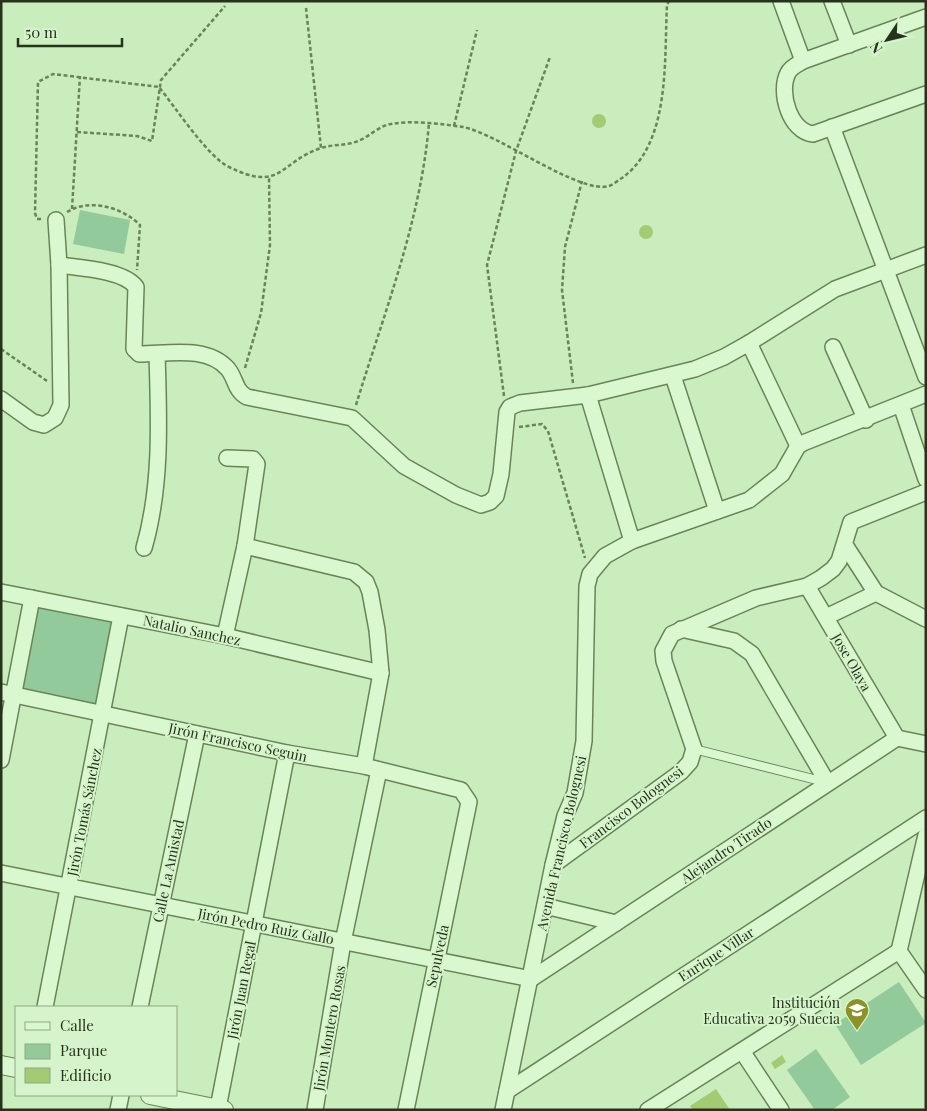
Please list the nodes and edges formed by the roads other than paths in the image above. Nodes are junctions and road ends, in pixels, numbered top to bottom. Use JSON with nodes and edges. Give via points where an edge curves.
{"nodes":[{"id":1,"x":780,"y":1,"type":"edge"},
{"id":2,"x":832,"y":1,"type":"edge"},
{"id":3,"x":926,"y":17,"type":"edge"},
{"id":4,"x":849,"y":45,"type":"junction"},
{"id":5,"x":803,"y":61,"type":"junction"},
{"id":6,"x":925,"y":96,"type":"edge"},
{"id":7,"x":832,"y":127,"type":"junction"},
{"id":8,"x":56,"y":220,"type":"road end"},
{"id":9,"x":926,"y":255,"type":"edge"},
{"id":10,"x":59,"y":265,"type":"junction"},
{"id":11,"x":884,"y":271,"type":"junction"},
{"id":12,"x":749,"y":343,"type":"junction"},
{"id":13,"x":833,"y":347,"type":"dead end"},
{"id":14,"x":157,"y":354,"type":"junction"},
{"id":15,"x":673,"y":376,"type":"junction"},
{"id":16,"x":926,"y":377,"type":"edge"},
{"id":17,"x":926,"y":394,"type":"edge"},
{"id":18,"x":581,"y":396,"type":"junction"},
{"id":19,"x":1,"y":399,"type":"edge"},
{"id":20,"x":901,"y":405,"type":"junction"},
{"id":21,"x":866,"y":420,"type":"junction"},
{"id":22,"x":798,"y":446,"type":"junction"},
{"id":23,"x":227,"y":458,"type":"dead end"},
{"id":24,"x":926,"y":479,"type":"edge"},
{"id":25,"x":926,"y":492,"type":"edge"},
{"id":26,"x":717,"y":511,"type":"junction"},
{"id":27,"x":632,"y":541,"type":"junction"},
{"id":28,"x":845,"y":545,"type":"junction"},
{"id":29,"x":245,"y":546,"type":"junction"},
{"id":30,"x":144,"y":548,"type":"dead end"},
{"id":31,"x":807,"y":586,"type":"junction"},
{"id":32,"x":1,"y":592,"type":"edge"},
{"id":33,"x":876,"y":593,"type":"junction"},
{"id":34,"x":32,"y":598,"type":"junction"},
{"id":35,"x":122,"y":616,"type":"junction"},
{"id":36,"x":826,"y":618,"type":"junction"},
{"id":37,"x":926,"y":619,"type":"edge"},
{"id":38,"x":681,"y":629,"type":"junction"},
{"id":39,"x":225,"y":636,"type":"junction"},
{"id":40,"x":381,"y":673,"type":"junction"},
{"id":41,"x":7,"y":693,"type":"edge"},
{"id":42,"x":103,"y":714,"type":"junction"},
{"id":43,"x":197,"y":734,"type":"junction"},
{"id":44,"x":897,"y":738,"type":"junction"},
{"id":45,"x":926,"y":744,"type":"edge"},
{"id":46,"x":694,"y":749,"type":"junction"},
{"id":47,"x":287,"y":753,"type":"junction"},
{"id":48,"x":1,"y":760,"type":"edge"},
{"id":49,"x":364,"y":766,"type":"junction"},
{"id":50,"x":379,"y":770,"type":"junction"},
{"id":51,"x":827,"y":782,"type":"junction"},
{"id":52,"x":469,"y":802,"type":"joint"},
{"id":53,"x":926,"y":818,"type":"edge"},
{"id":54,"x":926,"y":835,"type":"edge"},
{"id":55,"x":553,"y":865,"type":"junction"},
{"id":56,"x":1,"y":873,"type":"edge"},
{"id":57,"x":69,"y":887,"type":"junction"},
{"id":58,"x":161,"y":905,"type":"junction"},
{"id":59,"x":545,"y":906,"type":"junction"},
{"id":60,"x":616,"y":923,"type":"junction"},
{"id":61,"x":254,"y":924,"type":"junction"},
{"id":62,"x":343,"y":942,"type":"junction"},
{"id":63,"x":899,"y":951,"type":"junction"},
{"id":64,"x":436,"y":960,"type":"junction"},
{"id":65,"x":530,"y":979,"type":"junction"},
{"id":66,"x":926,"y":990,"type":"edge"},
{"id":67,"x":45,"y":1006,"type":"edge"},
{"id":68,"x":140,"y":1006,"type":"edge"},
{"id":69,"x":742,"y":1051,"type":"junction"},
{"id":70,"x":1,"y":1065,"type":"edge"},
{"id":71,"x":15,"y":1068,"type":"edge"},
{"id":72,"x":507,"y":1091,"type":"junction"},
{"id":73,"x":121,"y":1096,"type":"edge"},
{"id":74,"x":155,"y":1096,"type":"edge"},
{"id":75,"x":668,"y":1105,"type":"edge"},
{"id":76,"x":221,"y":1109,"type":"edge"},
{"id":77,"x":118,"y":1110,"type":"edge"},
{"id":78,"x":315,"y":1110,"type":"edge"},
{"id":79,"x":406,"y":1110,"type":"edge"},
{"id":80,"x":503,"y":1110,"type":"edge"},
{"id":81,"x":648,"y":1110,"type":"edge"},
{"id":82,"x":781,"y":1110,"type":"edge"}],
"edges":[{"from":1,"to":5,"type":"street"},
{"from":2,"to":4,"type":"street"},
{"from":3,"to":4,"type":"street"},
{"from":4,"to":5,"type":"street"},
{"from":5,"to":7,"type":"street","via":[[793,67],[786,80],[790,114],[806,134]]},
{"from":6,"to":7,"type":"street"},
{"from":7,"to":11,"type":"street"},
{"from":8,"to":10,"type":"street"},
{"from":9,"to":11,"type":"street"},
{"from":10,"to":14,"type":"street","via":[[127,278],[136,287],[134,350],[139,354]]},
{"from":10,"to":19,"type":"street","via":[[61,405],[55,418],[44,425],[33,422]]},
{"from":11,"to":12,"type":"street","via":[[834,289]]},
{"from":11,"to":16,"type":"street"},
{"from":12,"to":15,"type":"street","via":[[724,357]]},
{"from":12,"to":22,"type":"street"},
{"from":13,"to":21,"type":"street"},
{"from":14,"to":18,"type":"street","via":[[209,355],[223,364],[234,378],[240,394],[352,418],[404,466],[481,505],[496,496],[510,407]]},
{"from":14,"to":30,"type":"street","via":[[158,456],[152,518]]},
{"from":15,"to":18,"type":"street"},
{"from":15,"to":26,"type":"street"},
{"from":17,"to":20,"type":"street"},
{"from":18,"to":27,"type":"street"},
{"from":20,"to":21,"type":"street"},
{"from":20,"to":24,"type":"street"},
{"from":21,"to":22,"type":"street"},
{"from":22,"to":26,"type":"street","via":[[782,474],[769,486],[749,500]]},
{"from":23,"to":29,"type":"street","via":[[253,459],[257,464]]},
{"from":25,"to":28,"type":"street","via":[[856,519],[849,526]]},
{"from":26,"to":27,"type":"street"},
{"from":27,"to":55,"type":"street","name":"Avenida Francisco Bolognesi","via":[[604,556],[590,574],[587,586],[584,741],[575,793],[565,816]]},
{"from":28,"to":31,"type":"street","via":[[833,569]]},
{"from":28,"to":33,"type":"street"},
{"from":29,"to":39,"type":"street"},
{"from":29,"to":40,"type":"street","via":[[360,576],[370,592]]},
{"from":31,"to":36,"type":"street","name":"Jose Olaya"},
{"from":31,"to":38,"type":"street","via":[[756,598]]},
{"from":32,"to":34,"type":"street","name":"Natalio Sanchez"},
{"from":33,"to":36,"type":"street"},
{"from":33,"to":37,"type":"street"},
{"from":34,"to":35,"type":"street","name":"Natalio Sanchez"},
{"from":34,"to":41,"type":"street"},
{"from":35,"to":39,"type":"street","name":"Natalio Sanchez"},
{"from":35,"to":42,"type":"street","name":"Jirón Tomás Sánchez"},
{"from":36,"to":44,"type":"street","name":"Jose Olaya"},
{"from":38,"to":46,"type":"street","via":[[672,634],[663,651]]},
{"from":38,"to":51,"type":"street","via":[[734,641],[752,654]]},
{"from":39,"to":40,"type":"street","name":"Natalio Sanchez"},
{"from":40,"to":49,"type":"street"},
{"from":41,"to":42,"type":"street","name":"Jirón Francisco Seguin"},
{"from":41,"to":48,"type":"street"},
{"from":42,"to":43,"type":"street","name":"Jirón Francisco Seguin"},
{"from":42,"to":57,"type":"street","name":"Jirón Tomás Sánchez"},
{"from":43,"to":47,"type":"street","name":"Jirón Francisco Seguin"},
{"from":43,"to":58,"type":"street","name":"Calle La Amistad"},
{"from":44,"to":45,"type":"street"},
{"from":44,"to":51,"type":"street","name":"Alejandro Tirado"},
{"from":46,"to":51,"type":"lane"},
{"from":46,"to":55,"type":"street","name":"Francisco Bolognesi","via":[[690,762],[681,772]]},
{"from":47,"to":49,"type":"street","name":"Jirón Francisco Seguin"},
{"from":47,"to":61,"type":"street","name":"Jirón Juan Regal"},
{"from":49,"to":50,"type":"street","name":"Jirón Francisco Seguin"},
{"from":50,"to":52,"type":"street","name":"Jirón Francisco Seguin","via":[[461,790]]},
{"from":50,"to":62,"type":"street","name":"Jirón Montero Rosas"},
{"from":51,"to":60,"type":"street","name":"Alejandro Tirado"},
{"from":52,"to":64,"type":"street","name":"Sepulveda"},
{"from":53,"to":72,"type":"street","name":"Enrique Villar"},
{"from":54,"to":63,"type":"street"},
{"from":55,"to":59,"type":"street","name":"Avenida Francisco Bolognesi"},
{"from":56,"to":57,"type":"street","name":"Jirón Pedro Ruiz Gallo"},
{"from":57,"to":58,"type":"street","name":"Jirón Pedro Ruiz Gallo"},
{"from":57,"to":67,"type":"street","name":"Jirón Tomás Sánchez"},
{"from":58,"to":61,"type":"street","name":"Jirón Pedro Ruiz Gallo"},
{"from":58,"to":68,"type":"street","name":"Calle La Amistad"},
{"from":59,"to":60,"type":"street"},
{"from":59,"to":65,"type":"street","name":"Avenida Francisco Bolognesi"},
{"from":60,"to":65,"type":"street","name":"Alejandro Tirado"},
{"from":61,"to":62,"type":"street","name":"Jirón Pedro Ruiz Gallo"},
{"from":61,"to":76,"type":"street","name":"Jirón Juan Regal"},
{"from":62,"to":64,"type":"street","name":"Jirón Pedro Ruiz Gallo"},
{"from":62,"to":78,"type":"street","name":"Jirón Montero Rosas"},
{"from":63,"to":66,"type":"street"},
{"from":63,"to":69,"type":"street"},
{"from":64,"to":65,"type":"street","name":"Jirón Pedro Ruiz Gallo"},
{"from":64,"to":79,"type":"street","name":"Sepulveda"},
{"from":65,"to":72,"type":"street","name":"Avenida Francisco Bolognesi"},
{"from":69,"to":75,"type":"street"},
{"from":69,"to":82,"type":"street"},
{"from":70,"to":71,"type":"street"},
{"from":72,"to":80,"type":"street","name":"Avenida Francisco Bolognesi"},
{"from":73,"to":77,"type":"street"},
{"from":74,"to":76,"type":"street"},
{"from":75,"to":81,"type":"street"}]}
